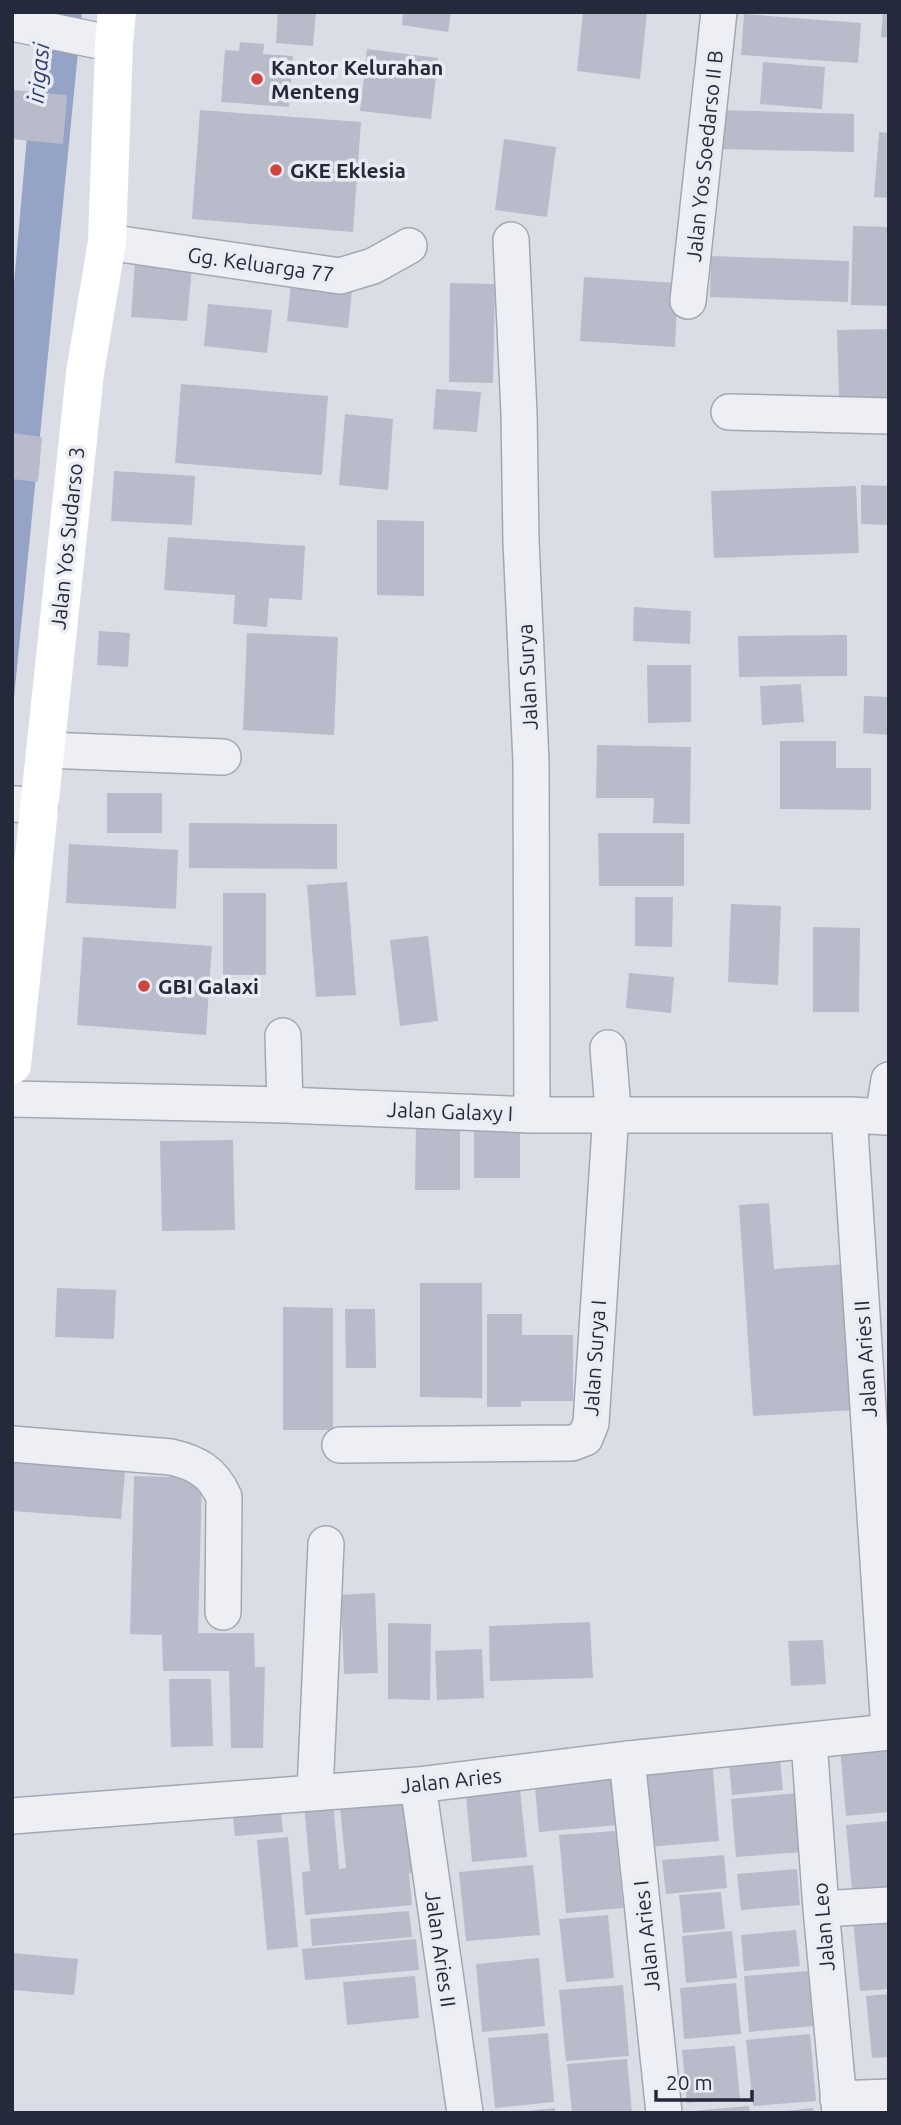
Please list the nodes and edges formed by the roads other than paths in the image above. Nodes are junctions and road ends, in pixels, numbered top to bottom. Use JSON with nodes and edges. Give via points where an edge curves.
{"nodes":[{"id":1,"x":719,"y":12,"type":"edge"},
{"id":2,"x":24,"y":25,"type":"edge"},
{"id":3,"x":103,"y":32,"type":"edge"},
{"id":4,"x":511,"y":240,"type":"dead end"},
{"id":5,"x":107,"y":242,"type":"junction"},
{"id":6,"x":409,"y":246,"type":"dead end"},
{"id":7,"x":688,"y":300,"type":"dead end"},
{"id":8,"x":729,"y":412,"type":"dead end"},
{"id":9,"x":889,"y":416,"type":"edge"},
{"id":10,"x":46,"y":750,"type":"junction"},
{"id":11,"x":223,"y":757,"type":"dead end"},
{"id":12,"x":28,"y":805,"type":"edge"},
{"id":13,"x":12,"y":1065,"type":"edge"},
{"id":14,"x":610,"y":1084,"type":"junction"},
{"id":15,"x":531,"y":1098,"type":"junction"},
{"id":16,"x":12,"y":1099,"type":"edge"},
{"id":17,"x":879,"y":1106,"type":"edge"},
{"id":18,"x":12,"y":1444,"type":"edge"},
{"id":19,"x":340,"y":1445,"type":"dead end"},
{"id":20,"x":326,"y":1544,"type":"dead end"},
{"id":21,"x":223,"y":1612,"type":"dead end"},
{"id":22,"x":889,"y":1731,"type":"edge"},
{"id":23,"x":809,"y":1741,"type":"junction"},
{"id":24,"x":627,"y":1759,"type":"junction"},
{"id":25,"x":418,"y":1785,"type":"junction"},
{"id":26,"x":315,"y":1792,"type":"junction"},
{"id":27,"x":12,"y":1816,"type":"edge"},
{"id":28,"x":889,"y":1905,"type":"edge"},
{"id":29,"x":821,"y":1909,"type":"junction"},
{"id":30,"x":889,"y":2097,"type":"edge"},
{"id":31,"x":839,"y":2106,"type":"edge"},
{"id":32,"x":465,"y":2113,"type":"edge"},
{"id":33,"x":664,"y":2113,"type":"edge"}],
"edges":[{"from":1,"to":7,"type":"street","name":"Jalan Yos Soedarso II B"},
{"from":2,"to":3,"type":"street"},
{"from":3,"to":5,"type":"street","name":"Jalan Yos Sudarso 3"},
{"from":4,"to":15,"type":"street","name":"Jalan Surya","via":[[531,762]]},
{"from":5,"to":6,"type":"street","name":"Gg. Keluarga 77","via":[[340,276],[373,266]]},
{"from":5,"to":10,"type":"street","name":"Jalan Yos Sudarso 3","via":[[85,373]]},
{"from":8,"to":9,"type":"street"},
{"from":10,"to":11,"type":"street"},
{"from":10,"to":12,"type":"street","name":"Jalan Yos Sudarso 3"},
{"from":12,"to":13,"type":"street","name":"Jalan Yos Sudarso 3"},
{"from":14,"to":15,"type":"street","name":"Jalan Galaxy I"},
{"from":14,"to":17,"type":"street","name":"Jalan Galaxy I"},
{"from":14,"to":19,"type":"street","name":"Jalan Surya I","via":[[586,1438],[572,1443]]},
{"from":15,"to":16,"type":"street","name":"Jalan Galaxy I","via":[[285,1074]]},
{"from":17,"to":22,"type":"street","name":"Jalan Aries II"},
{"from":18,"to":21,"type":"street","via":[[171,1457],[208,1472],[224,1497]]},
{"from":20,"to":26,"type":"street"},
{"from":22,"to":23,"type":"street","name":"Jalan Aries"},
{"from":23,"to":24,"type":"street","name":"Jalan Aries"},
{"from":23,"to":29,"type":"street","name":"Jalan Leo"},
{"from":24,"to":25,"type":"street","name":"Jalan Aries"},
{"from":24,"to":33,"type":"street","name":"Jalan Aries I"},
{"from":25,"to":26,"type":"street","name":"Jalan Aries"},
{"from":25,"to":32,"type":"street","name":"Jalan Aries II"},
{"from":26,"to":27,"type":"street","name":"Jalan Aries"},
{"from":28,"to":29,"type":"street"},
{"from":29,"to":31,"type":"street","name":"Jalan Leo"},
{"from":30,"to":31,"type":"street"}]}
